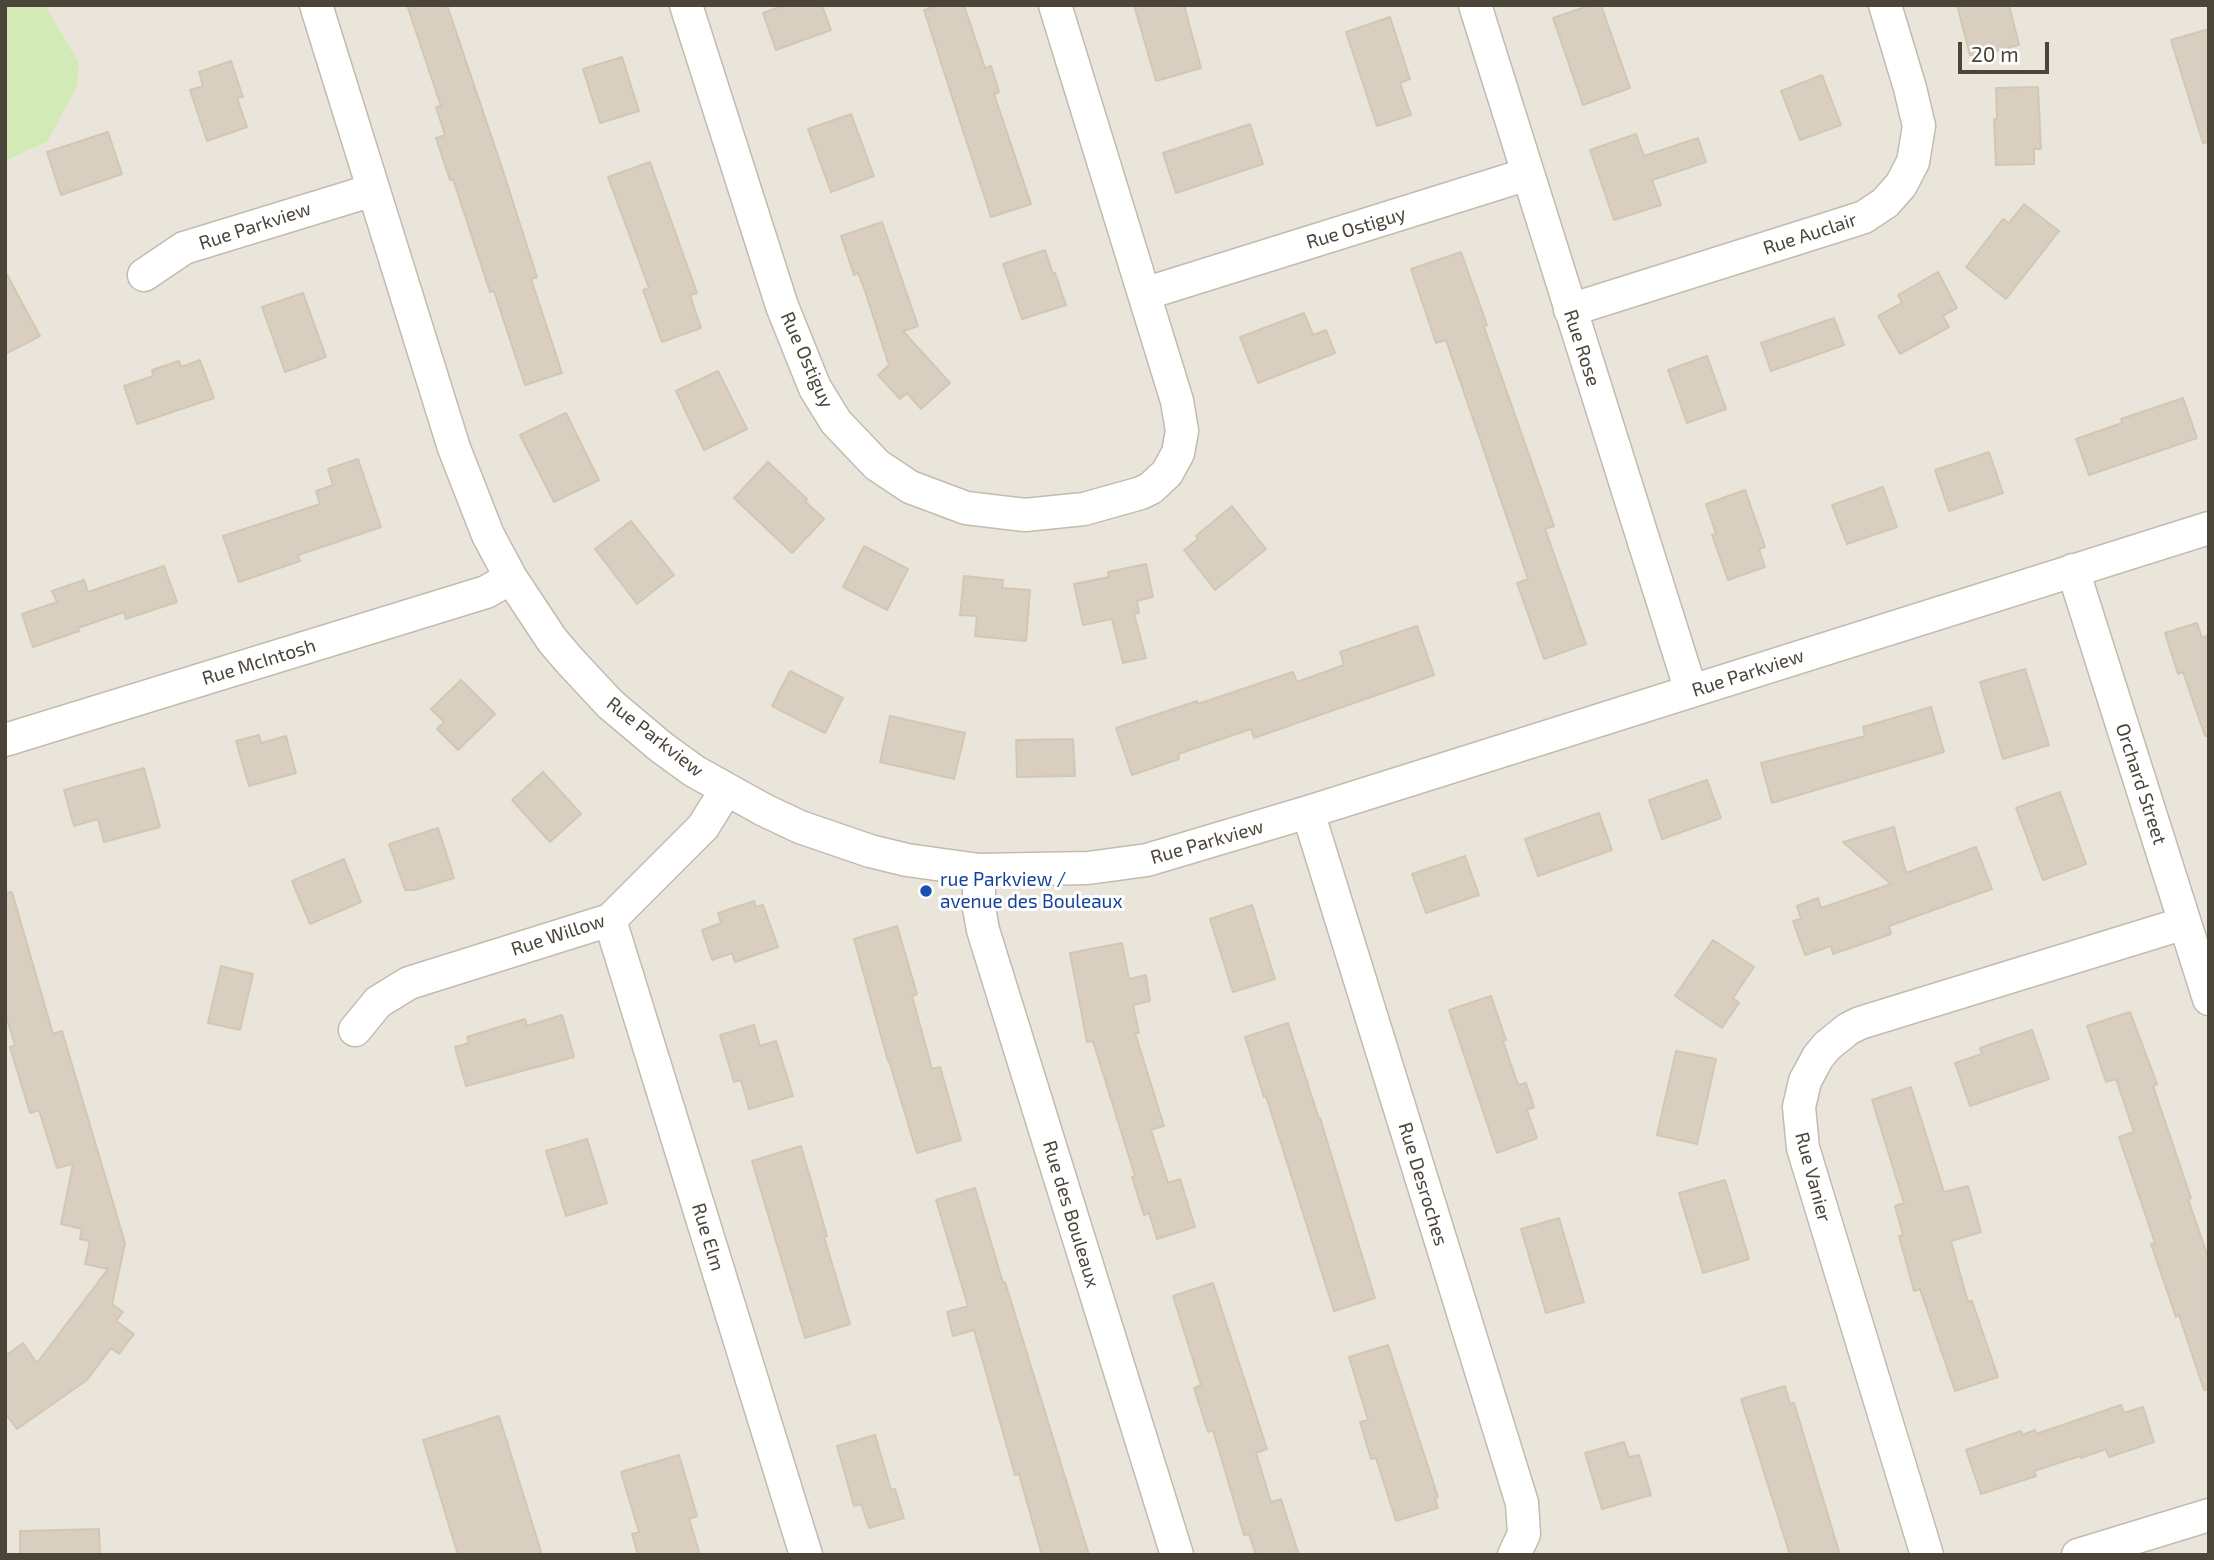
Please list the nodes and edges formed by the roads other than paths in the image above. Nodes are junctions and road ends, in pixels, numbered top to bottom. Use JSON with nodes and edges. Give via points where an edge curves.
{"nodes":[{"id":1,"x":316,"y":5,"type":"edge"},
{"id":2,"x":686,"y":5,"type":"edge"},
{"id":3,"x":1055,"y":5,"type":"edge"},
{"id":4,"x":1475,"y":5,"type":"edge"},
{"id":5,"x":1885,"y":5,"type":"edge"},
{"id":6,"x":1528,"y":174,"type":"junction"},
{"id":7,"x":373,"y":190,"type":"junction"},
{"id":8,"x":144,"y":275,"type":"dead end"},
{"id":9,"x":1144,"y":294,"type":"junction"},
{"id":10,"x":1570,"y":310,"type":"junction"},
{"id":11,"x":2209,"y":528,"type":"edge"},
{"id":12,"x":2073,"y":570,"type":"junction"},
{"id":13,"x":511,"y":578,"type":"junction"},
{"id":14,"x":1692,"y":691,"type":"junction"},
{"id":15,"x":5,"y":740,"type":"edge"},
{"id":16,"x":726,"y":790,"type":"junction"},
{"id":17,"x":1308,"y":813,"type":"junction"},
{"id":18,"x":979,"y":870,"type":"junction"},
{"id":19,"x":610,"y":920,"type":"junction"},
{"id":20,"x":2185,"y":923,"type":"junction"},
{"id":21,"x":2209,"y":999,"type":"edge"},
{"id":22,"x":355,"y":1030,"type":"dead end"},
{"id":23,"x":2209,"y":1515,"type":"edge"},
{"id":24,"x":806,"y":1555,"type":"edge"},
{"id":25,"x":1177,"y":1555,"type":"edge"},
{"id":26,"x":1514,"y":1555,"type":"edge"},
{"id":27,"x":1927,"y":1555,"type":"edge"},
{"id":28,"x":2078,"y":1555,"type":"edge"}],
"edges":[{"from":1,"to":7,"type":"street","name":"Rue Parkview"},
{"from":2,"to":9,"type":"street","name":"Rue Ostiguy","via":[[782,306],[815,388],[848,437],[893,476],[947,503],[1005,514],[1084,509],[1151,488],[1173,463],[1182,431]]},
{"from":3,"to":9,"type":"street","name":"Rue Ostiguy"},
{"from":4,"to":6,"type":"street","name":"Rue Rose"},
{"from":5,"to":10,"type":"street","name":"Rue Auclair","via":[[1919,126],[1908,174],[1885,203],[1864,217]]},
{"from":6,"to":9,"type":"street","name":"Rue Ostiguy"},
{"from":6,"to":10,"type":"street","name":"Rue Rose"},
{"from":7,"to":8,"type":"street","name":"Rue Parkview","via":[[184,248]]},
{"from":7,"to":13,"type":"street","name":"Rue Parkview","via":[[454,448]]},
{"from":10,"to":14,"type":"street","name":"Rue Rose"},
{"from":11,"to":12,"type":"street","name":"Rue Parkview"},
{"from":12,"to":14,"type":"street","name":"Rue Parkview"},
{"from":12,"to":20,"type":"street","name":"Orchard Street"},
{"from":13,"to":15,"type":"street","name":"Rue McIntosh","via":[[486,592]]},
{"from":13,"to":16,"type":"street","name":"Rue Parkview","via":[[552,640],[592,685],[662,747]]},
{"from":14,"to":17,"type":"street","name":"Rue Parkview"},
{"from":16,"to":18,"type":"street","name":"Rue Parkview","via":[[800,827],[847,844],[907,860]]},
{"from":16,"to":19,"type":"street","name":"Rue Willow","via":[[703,827]]},
{"from":17,"to":18,"type":"street","name":"Rue Parkview","via":[[1129,863],[1046,871]]},
{"from":17,"to":26,"type":"street","name":"Rue Desroches","via":[[1522,1503],[1524,1534]]},
{"from":18,"to":25,"type":"street","name":"Rue des Bouleaux","via":[[983,930]]},
{"from":19,"to":22,"type":"street","name":"Rue Willow","via":[[409,983],[378,1002]]},
{"from":19,"to":24,"type":"street","name":"Rue Elm"},
{"from":20,"to":21,"type":"street","name":"Orchard Street"},
{"from":20,"to":27,"type":"street","name":"Rue Vanier","via":[[1860,1023],[1827,1046],[1805,1081],[1799,1107],[1803,1148]]},
{"from":23,"to":28,"type":"street"}]}
